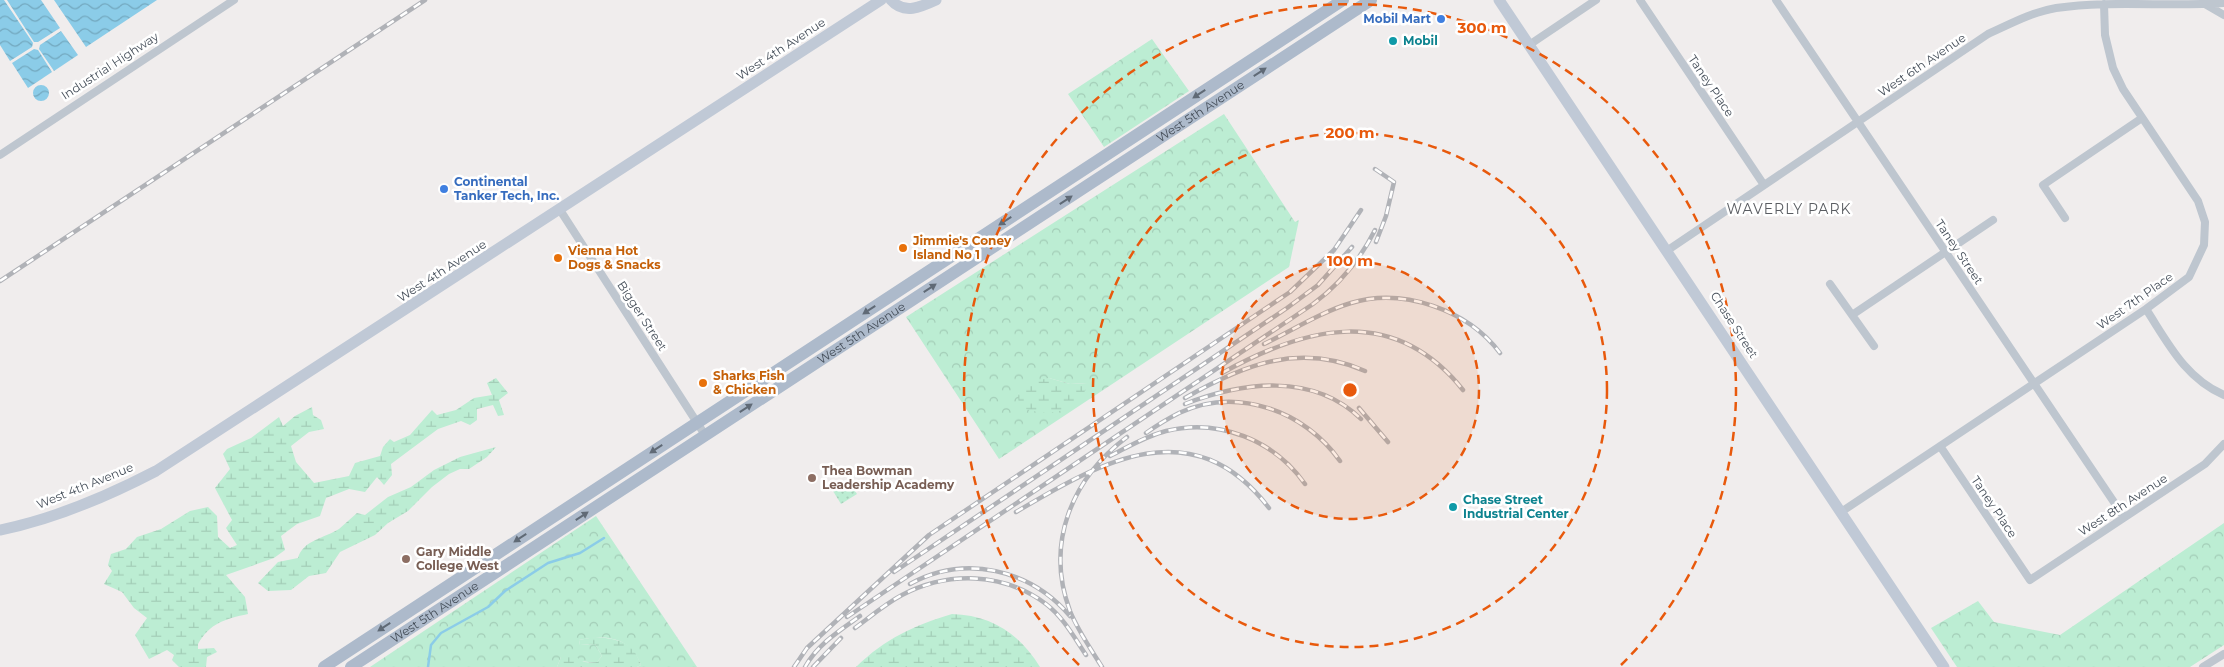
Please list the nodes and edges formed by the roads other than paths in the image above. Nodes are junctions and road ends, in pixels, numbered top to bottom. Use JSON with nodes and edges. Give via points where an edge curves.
{"nodes":[{"id":1,"x":234,"y":0,"type":"edge"},
{"id":2,"x":881,"y":0,"type":"edge"},
{"id":3,"x":891,"y":0,"type":"edge"},
{"id":4,"x":936,"y":0,"type":"edge"},
{"id":5,"x":1342,"y":0,"type":"edge"},
{"id":6,"x":1371,"y":0,"type":"edge"},
{"id":7,"x":1499,"y":0,"type":"edge"},
{"id":8,"x":1596,"y":0,"type":"edge"},
{"id":9,"x":1640,"y":0,"type":"edge"},
{"id":10,"x":1776,"y":0,"type":"edge"},
{"id":11,"x":2224,"y":3,"type":"edge"},
{"id":12,"x":2104,"y":4,"type":"junction"},
{"id":13,"x":2205,"y":4,"type":"junction"},
{"id":14,"x":2224,"y":15,"type":"edge"},
{"id":15,"x":1289,"y":35,"type":"junction"},
{"id":16,"x":1530,"y":45,"type":"junction"},
{"id":17,"x":1298,"y":48,"type":"junction"},
{"id":18,"x":2142,"y":118,"type":"junction"},
{"id":19,"x":1858,"y":121,"type":"junction"},
{"id":20,"x":0,"y":155,"type":"edge"},
{"id":21,"x":1104,"y":156,"type":"junction"},
{"id":22,"x":1113,"y":170,"type":"junction"},
{"id":23,"x":1764,"y":185,"type":"junction"},
{"id":24,"x":560,"y":210,"type":"junction"},
{"id":25,"x":2065,"y":218,"type":"dead end"},
{"id":26,"x":1993,"y":220,"type":"dead end"},
{"id":27,"x":1668,"y":250,"type":"junction"},
{"id":28,"x":1946,"y":252,"type":"junction"},
{"id":29,"x":1830,"y":284,"type":"dead end"},
{"id":30,"x":2146,"y":309,"type":"junction"},
{"id":31,"x":1852,"y":315,"type":"junction"},
{"id":32,"x":822,"y":341,"type":"junction"},
{"id":33,"x":1874,"y":346,"type":"dead end"},
{"id":34,"x":830,"y":353,"type":"junction"},
{"id":35,"x":2034,"y":383,"type":"junction"},
{"id":36,"x":2224,"y":395,"type":"edge"},
{"id":37,"x":697,"y":422,"type":"junction"},
{"id":38,"x":705,"y":435,"type":"junction"},
{"id":39,"x":2224,"y":444,"type":"edge"},
{"id":40,"x":1940,"y":446,"type":"junction"},
{"id":41,"x":1841,"y":512,"type":"junction"},
{"id":42,"x":2124,"y":517,"type":"junction"},
{"id":43,"x":0,"y":530,"type":"edge"},
{"id":44,"x":2030,"y":580,"type":"joint"},
{"id":45,"x":2224,"y":654,"type":"edge"},
{"id":46,"x":330,"y":665,"type":"edge"},
{"id":47,"x":351,"y":667,"type":"edge"},
{"id":48,"x":1944,"y":667,"type":"edge"},
{"id":49,"x":2203,"y":667,"type":"edge"}],
"edges":[{"from":1,"to":20,"type":"street","name":"Industrial Highway"},
{"from":2,"to":24,"type":"main road","name":"West 4th Avenue"},
{"from":3,"to":4,"type":"main road","via":[[901,8],[910,9]]},
{"from":5,"to":15,"type":"main road","name":"West 5th Avenue"},
{"from":6,"to":17,"type":"main road","name":"West 5th Avenue"},
{"from":7,"to":16,"type":"main road","name":"Chase Street"},
{"from":8,"to":16,"type":"street"},
{"from":9,"to":23,"type":"street","name":"Taney Place"},
{"from":10,"to":19,"type":"street","name":"Taney Street"},
{"from":11,"to":13,"type":"street","name":"West 6th Avenue"},
{"from":12,"to":13,"type":"street","name":"West 6th Avenue"},
{"from":12,"to":18,"type":"street","name":"West 7th Place","via":[[2105,36],[2112,66]]},
{"from":12,"to":19,"type":"street","name":"West 6th Avenue","via":[[2055,8],[2022,18],[1988,34]]},
{"from":13,"to":14,"type":"street"},
{"from":15,"to":17,"type":"main road"},
{"from":15,"to":21,"type":"main road","name":"West 5th Avenue","one_way":true},
{"from":16,"to":27,"type":"main road","name":"Chase Street"},
{"from":22,"to":17,"type":"main road","name":"West 5th Avenue","one_way":true},
{"from":18,"to":25,"type":"street","via":[[2043,185]]},
{"from":18,"to":30,"type":"street","name":"West 7th Place","via":[[2198,200],[2205,222],[2204,245],[2189,277]]},
{"from":19,"to":23,"type":"street","name":"West 6th Avenue"},
{"from":19,"to":28,"type":"street","name":"Taney Street"},
{"from":21,"to":22,"type":"main road"},
{"from":21,"to":32,"type":"main road","name":"West 5th Avenue","one_way":true},
{"from":34,"to":22,"type":"main road","name":"West 5th Avenue","one_way":true},
{"from":23,"to":27,"type":"street","name":"West 6th Avenue"},
{"from":24,"to":37,"type":"street","name":"Bigger Street"},
{"from":24,"to":43,"type":"main road","name":"West 4th Avenue","via":[[156,471],[71,510]]},
{"from":26,"to":28,"type":"street"},
{"from":27,"to":41,"type":"main road","name":"Chase Street"},
{"from":28,"to":31,"type":"street"},
{"from":28,"to":35,"type":"street","name":"Taney Street"},
{"from":29,"to":31,"type":"street"},
{"from":30,"to":35,"type":"street","name":"West 7th Place"},
{"from":30,"to":36,"type":"street","via":[[2193,377]]},
{"from":31,"to":33,"type":"street"},
{"from":32,"to":34,"type":"main road"},
{"from":32,"to":37,"type":"main road","name":"West 5th Avenue"},
{"from":38,"to":34,"type":"main road","name":"West 5th Avenue","one_way":true},
{"from":35,"to":40,"type":"street","name":"West 7th Place"},
{"from":35,"to":42,"type":"street","name":"Taney Street"},
{"from":37,"to":38,"type":"street","name":"Bigger Street"},
{"from":37,"to":46,"type":"main road","name":"West 5th Avenue","one_way":true},
{"from":47,"to":38,"type":"main road","name":"West 5th Avenue","one_way":true},
{"from":39,"to":42,"type":"street","name":"West 8th Avenue","via":[[2205,464]]},
{"from":40,"to":41,"type":"street","name":"West 7th Place"},
{"from":40,"to":44,"type":"street","name":"Taney Place"},
{"from":41,"to":48,"type":"main road","name":"Chase Street"},
{"from":42,"to":44,"type":"street","name":"West 8th Avenue"},
{"from":45,"to":49,"type":"street"}]}
